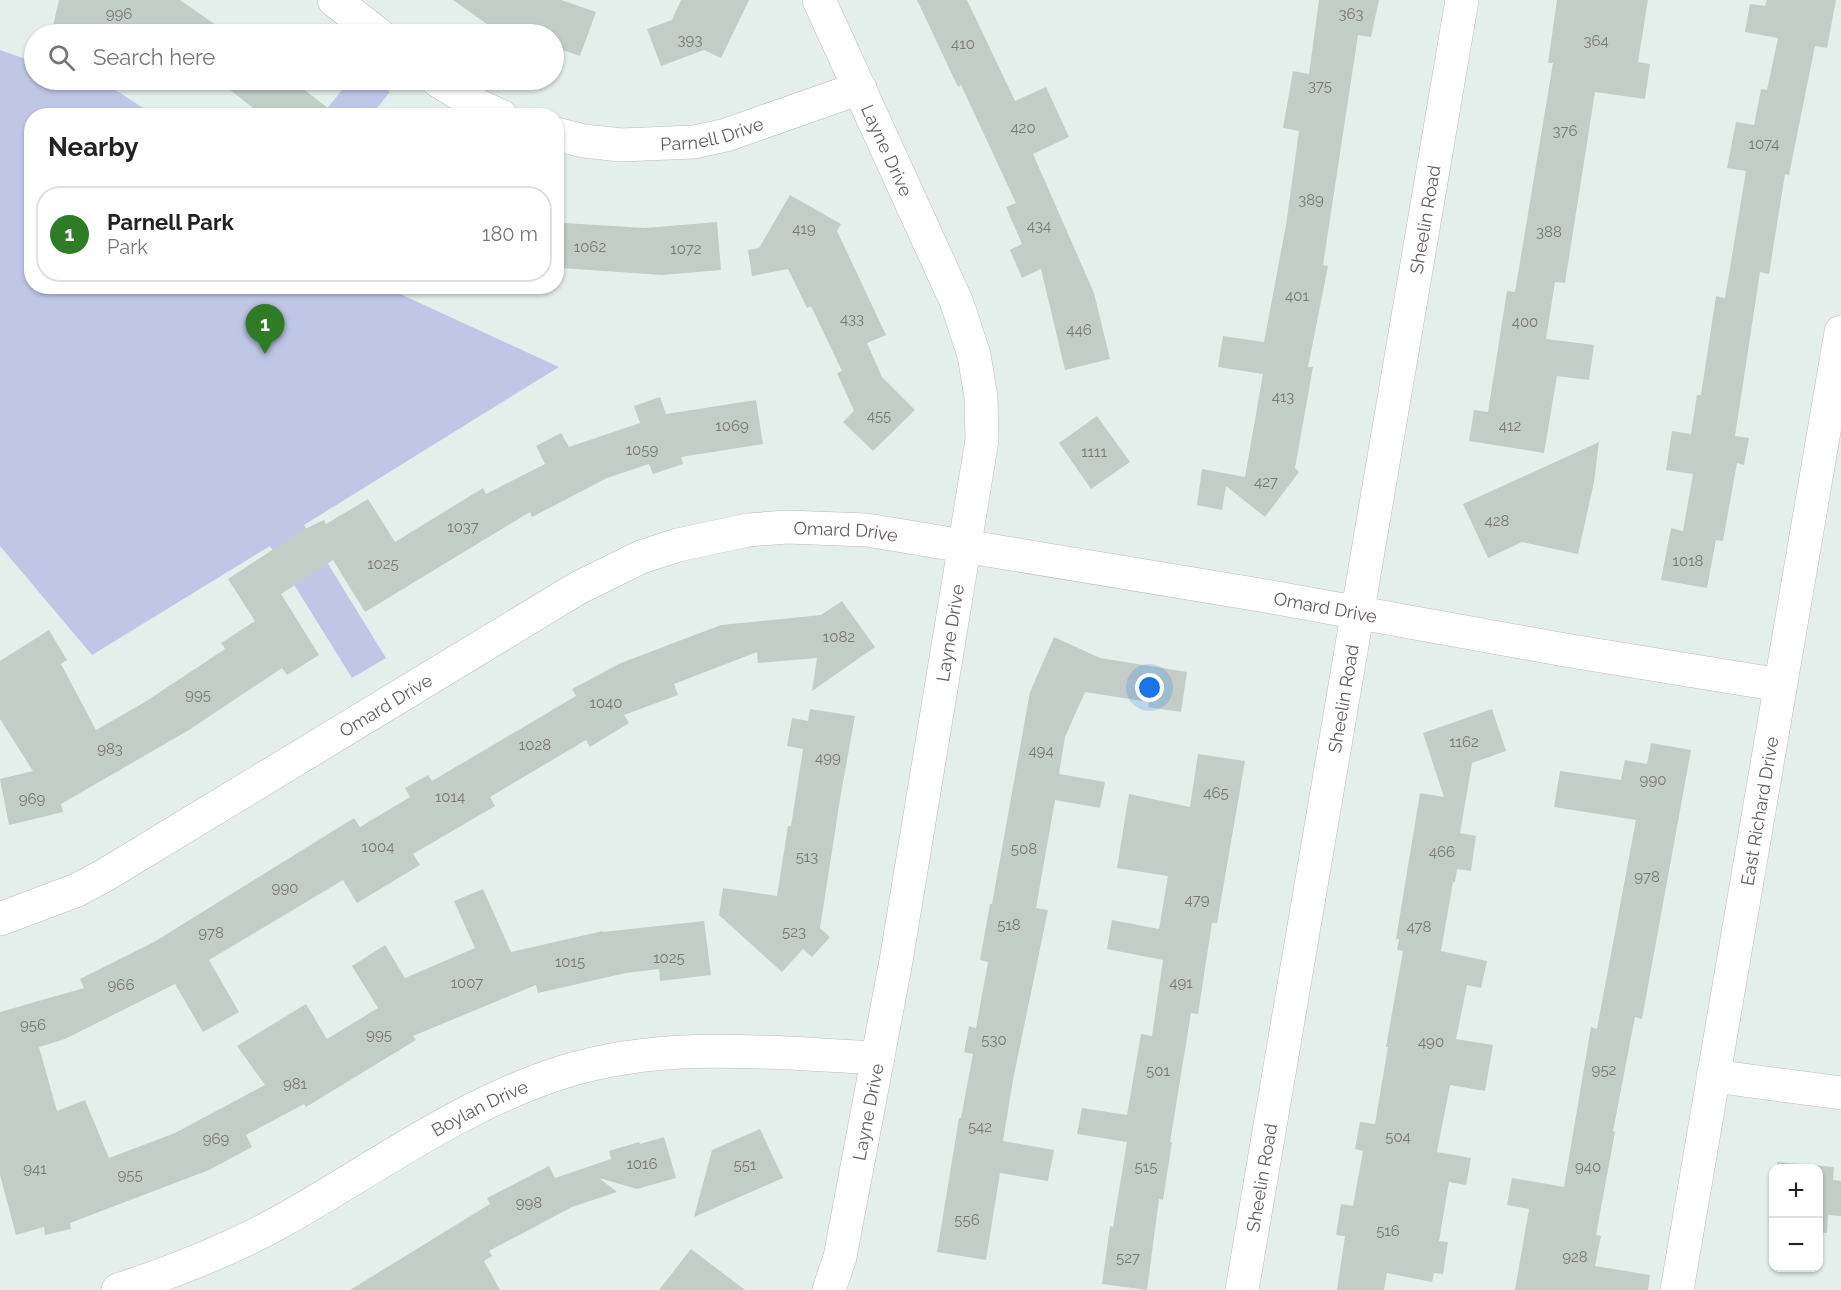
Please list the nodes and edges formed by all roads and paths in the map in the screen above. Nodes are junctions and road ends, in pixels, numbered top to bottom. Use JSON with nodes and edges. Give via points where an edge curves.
{"nodes":[{"id":1,"x":334,"y":0,"type":"edge"},
{"id":2,"x":819,"y":0,"type":"edge"},
{"id":3,"x":1462,"y":0,"type":"edge"},
{"id":4,"x":365,"y":24,"type":"edge"},
{"id":5,"x":860,"y":88,"type":"junction"},
{"id":6,"x":453,"y":90,"type":"edge"},
{"id":7,"x":483,"y":108,"type":"edge"},
{"id":8,"x":564,"y":136,"type":"edge"},
{"id":9,"x":1841,"y":332,"type":"edge"},
{"id":10,"x":1831,"y":447,"type":"edge"},
{"id":11,"x":965,"y":545,"type":"junction"},
{"id":12,"x":1358,"y":612,"type":"junction"},
{"id":13,"x":1780,"y":685,"type":"junction"},
{"id":14,"x":0,"y":919,"type":"edge"},
{"id":15,"x":878,"y":1058,"type":"junction"},
{"id":16,"x":1713,"y":1076,"type":"junction"},
{"id":17,"x":1841,"y":1094,"type":"edge"},
{"id":18,"x":118,"y":1290,"type":"edge"},
{"id":19,"x":829,"y":1290,"type":"edge"},
{"id":20,"x":1242,"y":1290,"type":"edge"},
{"id":21,"x":1677,"y":1290,"type":"edge"}],
"edges":[{"from":1,"to":4,"type":"street"},
{"from":2,"to":5,"type":"street","name":"Layne Drive"},
{"from":3,"to":12,"type":"street","name":"Sheelin Road"},
{"from":5,"to":8,"type":"street","name":"Parnell Drive","via":[[726,135],[694,142],[621,145]]},
{"from":5,"to":11,"type":"street","name":"Layne Drive","via":[[957,303],[974,354],[982,440]]},
{"from":6,"to":7,"type":"street"},
{"from":9,"to":10,"type":"street","name":"East Richard Drive"},
{"from":10,"to":13,"type":"street","name":"East Richard Drive"},
{"from":11,"to":12,"type":"street","name":"Omard Drive"},
{"from":11,"to":14,"type":"street","name":"Omard Drive","via":[[867,530],[787,527],[748,530],[678,545],[641,558],[578,588],[105,875],[77,890]]},
{"from":11,"to":15,"type":"street","name":"Layne Drive"},
{"from":12,"to":13,"type":"street","name":"Omard Drive"},
{"from":12,"to":20,"type":"street","name":"Sheelin Road"},
{"from":13,"to":16,"type":"street","name":"East Richard Drive"},
{"from":15,"to":18,"type":"street","name":"Boylan Drive","via":[[690,1050],[627,1057],[565,1072],[472,1109],[279,1222],[203,1258]]},
{"from":15,"to":19,"type":"street","name":"Layne Drive","via":[[840,1257]]},
{"from":16,"to":17,"type":"street"},
{"from":16,"to":21,"type":"street","name":"East Richard Drive"}]}
